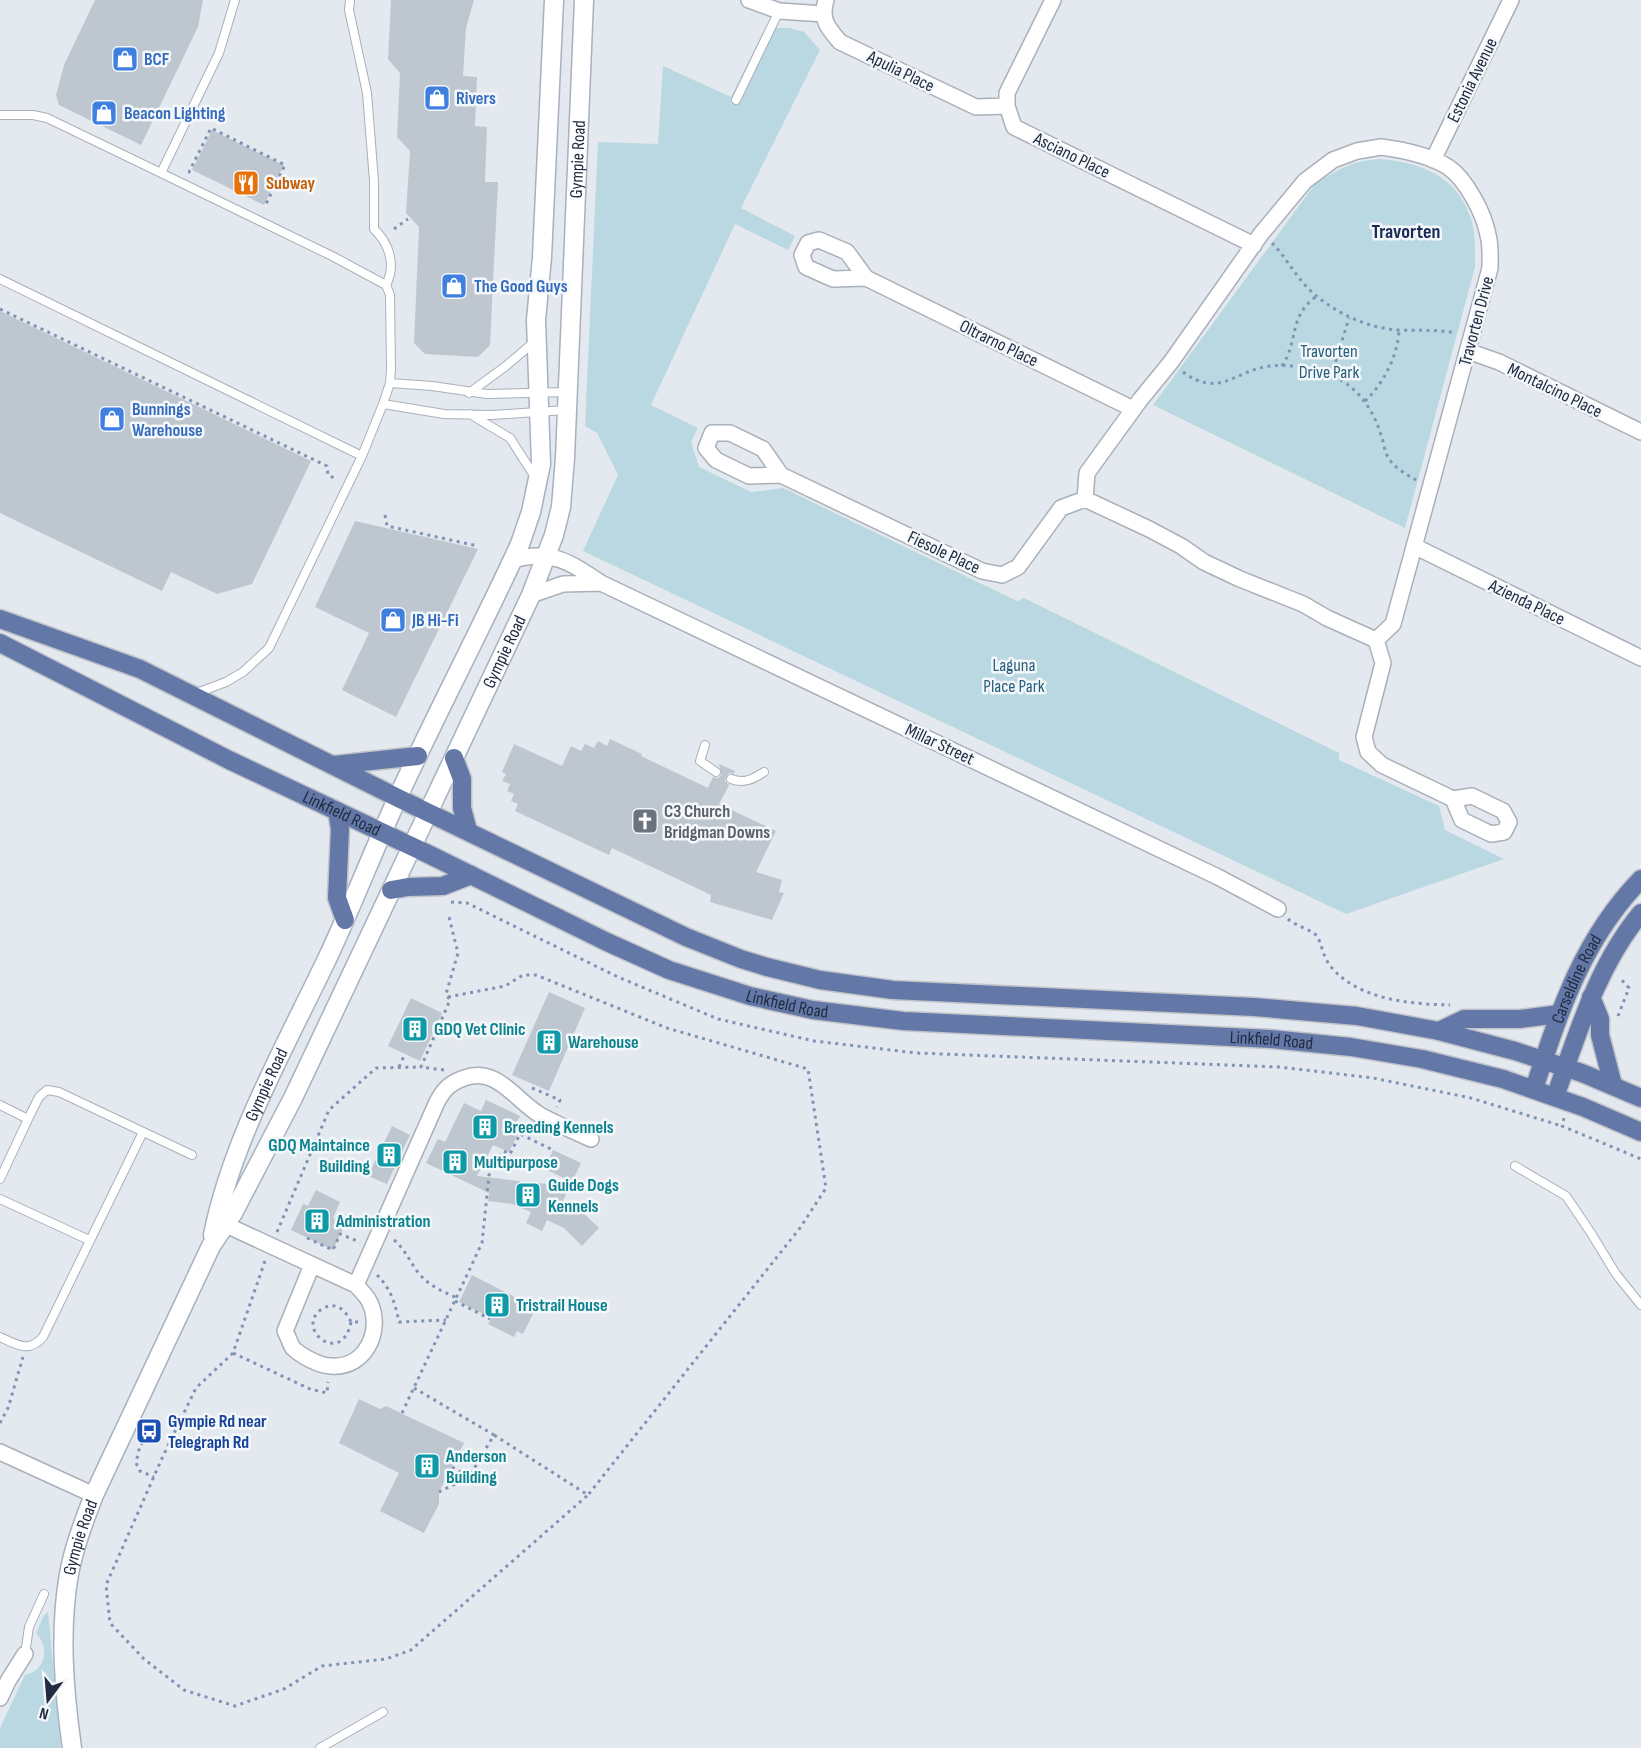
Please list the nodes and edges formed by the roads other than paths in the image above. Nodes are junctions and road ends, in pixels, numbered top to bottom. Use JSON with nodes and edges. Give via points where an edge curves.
{"nodes":[{"id":1,"x":235,"y":0,"type":"edge"},
{"id":2,"x":350,"y":0,"type":"edge"},
{"id":3,"x":555,"y":0,"type":"edge"},
{"id":4,"x":584,"y":0,"type":"edge"},
{"id":5,"x":749,"y":0,"type":"edge"},
{"id":6,"x":1053,"y":0,"type":"edge"},
{"id":7,"x":1511,"y":0,"type":"edge"},
{"id":8,"x":825,"y":7,"type":"edge"},
{"id":9,"x":779,"y":11,"type":"junction"},
{"id":10,"x":736,"y":100,"type":"dead end"},
{"id":11,"x":1007,"y":106,"type":"junction"},
{"id":12,"x":0,"y":115,"type":"edge"},
{"id":13,"x":1433,"y":160,"type":"junction"},
{"id":14,"x":161,"y":173,"type":"junction"},
{"id":15,"x":1258,"y":240,"type":"junction"},
{"id":16,"x":866,"y":278,"type":"dead end"},
{"id":17,"x":0,"y":279,"type":"edge"},
{"id":18,"x":386,"y":285,"type":"junction"},
{"id":19,"x":536,"y":341,"type":"junction"},
{"id":20,"x":1470,"y":345,"type":"junction"},
{"id":21,"x":390,"y":383,"type":"junction"},
{"id":22,"x":469,"y":393,"type":"junction"},
{"id":23,"x":538,"y":393,"type":"junction"},
{"id":24,"x":568,"y":400,"type":"junction"},
{"id":25,"x":383,"y":404,"type":"junction"},
{"id":26,"x":1133,"y":409,"type":"junction"},
{"id":27,"x":540,"y":411,"type":"junction"},
{"id":28,"x":470,"y":414,"type":"junction"},
{"id":29,"x":1641,"y":432,"type":"edge"},
{"id":30,"x":362,"y":456,"type":"junction"},
{"id":31,"x":782,"y":475,"type":"dead end"},
{"id":32,"x":538,"y":481,"type":"junction"},
{"id":33,"x":1085,"y":499,"type":"junction"},
{"id":34,"x":1414,"y":546,"type":"junction"},
{"id":35,"x":547,"y":556,"type":"junction"},
{"id":36,"x":512,"y":560,"type":"junction"},
{"id":37,"x":601,"y":583,"type":"junction"},
{"id":38,"x":531,"y":595,"type":"junction"},
{"id":39,"x":0,"y":619,"type":"edge"},
{"id":40,"x":1376,"y":640,"type":"junction"},
{"id":41,"x":0,"y":644,"type":"edge"},
{"id":42,"x":1641,"y":658,"type":"edge"},
{"id":43,"x":192,"y":694,"type":"junction"},
{"id":44,"x":705,"y":745,"type":"dead end"},
{"id":45,"x":418,"y":756,"type":"junction"},
{"id":46,"x":454,"y":758,"type":"junction"},
{"id":47,"x":334,"y":765,"type":"junction"},
{"id":48,"x":716,"y":772,"type":"dead end"},
{"id":49,"x":764,"y":772,"type":"dead end"},
{"id":50,"x":731,"y":779,"type":"dead end"},
{"id":51,"x":398,"y":798,"type":"junction"},
{"id":52,"x":1453,"y":799,"type":"dead end"},
{"id":53,"x":337,"y":811,"type":"junction"},
{"id":54,"x":428,"y":811,"type":"junction"},
{"id":55,"x":468,"y":831,"type":"junction"},
{"id":56,"x":383,"y":832,"type":"junction"},
{"id":57,"x":411,"y":846,"type":"junction"},
{"id":58,"x":471,"y":875,"type":"junction"},
{"id":59,"x":1641,"y":879,"type":"edge"},
{"id":60,"x":391,"y":890,"type":"junction"},
{"id":61,"x":1278,"y":909,"type":"road end"},
{"id":62,"x":1641,"y":913,"type":"edge"},
{"id":63,"x":345,"y":920,"type":"junction"},
{"id":64,"x":1591,"y":996,"type":"junction"},
{"id":65,"x":1559,"y":1014,"type":"junction"},
{"id":66,"x":1439,"y":1030,"type":"junction"},
{"id":67,"x":1544,"y":1060,"type":"junction"},
{"id":68,"x":1566,"y":1067,"type":"junction"},
{"id":69,"x":1613,"y":1085,"type":"junction"},
{"id":70,"x":1534,"y":1089,"type":"junction"},
{"id":71,"x":1555,"y":1097,"type":"junction"},
{"id":72,"x":1641,"y":1098,"type":"edge"},
{"id":73,"x":0,"y":1105,"type":"edge"},
{"id":74,"x":28,"y":1119,"type":"junction"},
{"id":75,"x":143,"y":1132,"type":"junction"},
{"id":76,"x":1641,"y":1132,"type":"edge"},
{"id":77,"x":591,"y":1138,"type":"dead end"},
{"id":78,"x":192,"y":1155,"type":"dead end"},
{"id":79,"x":1515,"y":1166,"type":"dead end"},
{"id":80,"x":0,"y":1179,"type":"edge"},
{"id":81,"x":0,"y":1199,"type":"edge"},
{"id":82,"x":224,"y":1224,"type":"junction"},
{"id":83,"x":89,"y":1240,"type":"junction"},
{"id":84,"x":211,"y":1246,"type":"junction"},
{"id":85,"x":312,"y":1265,"type":"junction"},
{"id":86,"x":356,"y":1285,"type":"junction"},
{"id":87,"x":1641,"y":1305,"type":"edge"},
{"id":88,"x":0,"y":1337,"type":"edge"},
{"id":89,"x":0,"y":1452,"type":"edge"},
{"id":90,"x":94,"y":1495,"type":"junction"},
{"id":91,"x":44,"y":1594,"type":"dead end"},
{"id":92,"x":26,"y":1654,"type":"joint"},
{"id":93,"x":0,"y":1698,"type":"edge"},
{"id":94,"x":383,"y":1713,"type":"dead end"},
{"id":95,"x":72,"y":1748,"type":"edge"},
{"id":96,"x":320,"y":1748,"type":"edge"}],
"edges":[{"from":1,"to":14,"type":"lane","via":[[219,53]]},
{"from":2,"to":18,"type":"lane","via":[[367,93],[374,229],[392,259],[392,274]]},
{"from":3,"to":19,"type":"main road","name":"Gympie Road"},
{"from":4,"to":24,"type":"main road","name":"Gympie Road"},
{"from":5,"to":9,"type":"street"},
{"from":6,"to":11,"type":"street","via":[[1007,93]]},
{"from":7,"to":13,"type":"street","name":"Estonia Avenue"},
{"from":8,"to":9,"type":"street"},
{"from":8,"to":11,"type":"street","name":"Apulia Place","via":[[826,26],[840,42],[976,107]]},
{"from":9,"to":10,"type":"lane"},
{"from":11,"to":15,"type":"street","name":"Asciano Place","via":[[1014,127]]},
{"from":12,"to":14,"type":"lane","via":[[47,118]]},
{"from":13,"to":15,"type":"street","name":"Travorten Drive","via":[[1381,147],[1333,160],[1305,181]]},
{"from":13,"to":20,"type":"street","name":"Travorten Drive","via":[[1450,168],[1467,187],[1489,237],[1490,268]]},
{"from":14,"to":18,"type":"lane"},
{"from":15,"to":26,"type":"street","name":"Travorten Drive"},
{"from":16,"to":26,"type":"street","name":"Oltrarno Place"},
{"from":17,"to":30,"type":"lane"},
{"from":18,"to":21,"type":"lane","via":[[390,295]]},
{"from":19,"to":22,"type":"lane"},
{"from":19,"to":23,"type":"main road","name":"Gympie Road"},
{"from":20,"to":29,"type":"street","name":"Montalcino Place"},
{"from":20,"to":34,"type":"street","name":"Travorten Drive"},
{"from":21,"to":22,"type":"lane"},
{"from":21,"to":25,"type":"lane"},
{"from":22,"to":23,"type":"lane"},
{"from":23,"to":24,"type":"lane"},
{"from":23,"to":27,"type":"main road","name":"Gympie Road"},
{"from":24,"to":27,"type":"lane"},
{"from":24,"to":35,"type":"main road","name":"Gympie Road","via":[[561,507]]},
{"from":25,"to":28,"type":"lane"},
{"from":25,"to":30,"type":"lane"},
{"from":26,"to":33,"type":"street","name":"Travorten Drive","via":[[1087,473]]},
{"from":27,"to":28,"type":"lane"},
{"from":27,"to":32,"type":"main road","name":"Gympie Road"},
{"from":28,"to":32,"type":"lane","via":[[510,438]]},
{"from":30,"to":43,"type":"lane","via":[[268,648],[243,672]]},
{"from":31,"to":33,"type":"street","name":"Fiesole Place","via":[[982,571],[1002,575],[1018,567],[1061,508]]},
{"from":32,"to":36,"type":"main road","name":"Gympie Road","via":[[527,526]]},
{"from":33,"to":40,"type":"street","via":[[1157,533],[1204,562]]},
{"from":34,"to":40,"type":"street","name":"Travorten Drive","via":[[1393,624]]},
{"from":34,"to":42,"type":"street","name":"Azienda Place"},
{"from":35,"to":36,"type":"street","name":"Millar Street"},
{"from":35,"to":37,"type":"street","name":"Millar Street","via":[[567,561]]},
{"from":35,"to":38,"type":"main road","name":"Gympie Road"},
{"from":36,"to":45,"type":"main road","name":"Gympie Road"},
{"from":37,"to":38,"type":"street","name":"Millar Street","via":[[562,584]]},
{"from":37,"to":61,"type":"street","name":"Millar Street","via":[[1218,876]]},
{"from":38,"to":46,"type":"main road","name":"Gympie Road"},
{"from":39,"to":43,"type":"main road","name":"Linkfield Road","via":[[118,660]]},
{"from":40,"to":52,"type":"street","via":[[1383,663],[1364,736],[1368,752],[1382,765]]},
{"from":41,"to":53,"type":"main road","name":"Linkfield Road"},
{"from":43,"to":47,"type":"main road","name":"Linkfield Road"},
{"from":44,"to":48,"type":"lane","via":[[700,761]]},
{"from":45,"to":47,"type":"main road"},
{"from":45,"to":51,"type":"main road","name":"Gympie Road"},
{"from":46,"to":54,"type":"main road","name":"Gympie Road"},
{"from":46,"to":55,"type":"main road","via":[[462,779],[462,808]]},
{"from":47,"to":51,"type":"main road","name":"Linkfield Road"},
{"from":49,"to":50,"type":"lane","via":[[751,780]]},
{"from":51,"to":54,"type":"main road","name":"Linkfield Road"},
{"from":51,"to":56,"type":"main road","name":"Gympie Road"},
{"from":53,"to":56,"type":"main road","name":"Linkfield Road"},
{"from":53,"to":63,"type":"main road","via":[[337,898]]},
{"from":54,"to":55,"type":"main road","name":"Linkfield Road"},
{"from":54,"to":57,"type":"main road","name":"Gympie Road"},
{"from":55,"to":66,"type":"main road","name":"Linkfield Road","via":[[710,947],[820,980],[893,990],[1306,1011]]},
{"from":56,"to":57,"type":"main road","name":"Linkfield Road"},
{"from":56,"to":63,"type":"main road","name":"Gympie Road"},
{"from":57,"to":58,"type":"main road","name":"Linkfield Road"},
{"from":57,"to":60,"type":"main road","name":"Gympie Road"},
{"from":58,"to":60,"type":"main road","via":[[443,885]]},
{"from":58,"to":70,"type":"main road","name":"Linkfield Road","via":[[669,970],[777,1003],[903,1021],[1308,1041],[1422,1059]]},
{"from":59,"to":65,"type":"main road","name":"Carseldine Road","via":[[1596,934]]},
{"from":60,"to":82,"type":"main road","name":"Gympie Road","via":[[293,1098]]},
{"from":62,"to":64,"type":"main road","name":"Carseldine Road","via":[[1607,963]]},
{"from":63,"to":84,"type":"main road","name":"Gympie Road","via":[[233,1162]]},
{"from":64,"to":68,"type":"main road","name":"Carseldine Road"},
{"from":64,"to":69,"type":"main road","via":[[1600,1018],[1600,1035]]},
{"from":65,"to":66,"type":"main road","via":[[1464,1019]]},
{"from":65,"to":67,"type":"main road","name":"Carseldine Road"},
{"from":66,"to":67,"type":"main road","name":"Linkfield Road"},
{"from":67,"to":68,"type":"main road","name":"Linkfield Road"},
{"from":67,"to":70,"type":"main road","name":"Carseldine Road"},
{"from":68,"to":69,"type":"main road","name":"Linkfield Road"},
{"from":68,"to":71,"type":"main road","name":"Carseldine Road"},
{"from":69,"to":72,"type":"main road","name":"Linkfield Road"},
{"from":70,"to":71,"type":"main road","name":"Linkfield Road"},
{"from":71,"to":76,"type":"main road","name":"Linkfield Road"},
{"from":73,"to":74,"type":"lane"},
{"from":74,"to":75,"type":"lane","via":[[47,1090]]},
{"from":74,"to":80,"type":"lane"},
{"from":75,"to":78,"type":"lane"},
{"from":75,"to":83,"type":"lane"},
{"from":77,"to":86,"type":"street","via":[[527,1106],[486,1076],[454,1082],[445,1088]]},
{"from":79,"to":87,"type":"lane","via":[[1566,1196],[1616,1274]]},
{"from":81,"to":83,"type":"lane"},
{"from":82,"to":84,"type":"main road","name":"Gympie Road"},
{"from":82,"to":85,"type":"street"},
{"from":83,"to":88,"type":"lane","via":[[37,1345],[27,1347]]},
{"from":84,"to":90,"type":"main road","name":"Gympie Road"},
{"from":85,"to":86,"type":"street"},
{"from":85,"to":86,"type":"street","via":[[285,1331],[292,1347],[312,1360],[330,1367],[345,1365],[361,1356],[372,1341],[374,1320],[370,1302]]},
{"from":89,"to":90,"type":"street"},
{"from":90,"to":95,"type":"main road","name":"Gympie Road","via":[[67,1587],[64,1689]]},
{"from":91,"to":92,"type":"lane","via":[[29,1627]]},
{"from":92,"to":93,"type":"street"},
{"from":94,"to":96,"type":"lane"}]}
